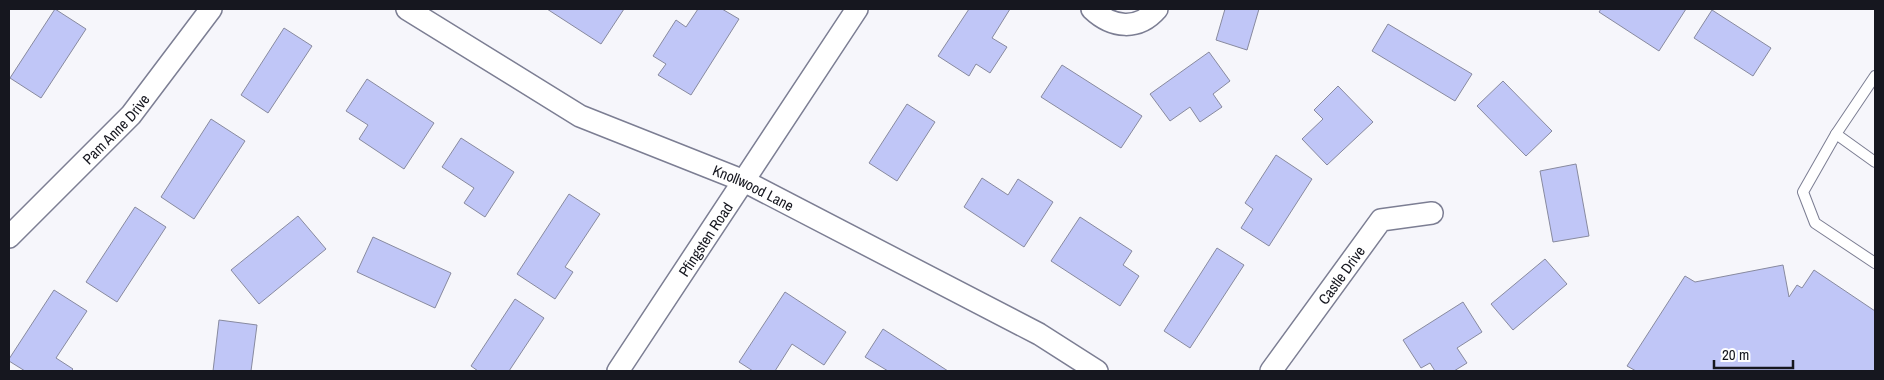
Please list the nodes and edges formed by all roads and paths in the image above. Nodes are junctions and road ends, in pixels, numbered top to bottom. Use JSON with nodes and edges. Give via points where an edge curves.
{"nodes":[{"id":1,"x":211,"y":9,"type":"edge"},
{"id":2,"x":407,"y":9,"type":"edge"},
{"id":3,"x":857,"y":9,"type":"edge"},
{"id":4,"x":1092,"y":9,"type":"edge"},
{"id":5,"x":1157,"y":9,"type":"edge"},
{"id":6,"x":1875,"y":76,"type":"edge"},
{"id":7,"x":1836,"y":134,"type":"junction"},
{"id":8,"x":1875,"y":162,"type":"edge"},
{"id":9,"x":744,"y":181,"type":"junction"},
{"id":10,"x":1432,"y":213,"type":"dead end"},
{"id":11,"x":9,"y":237,"type":"edge"},
{"id":12,"x":1875,"y":263,"type":"edge"},
{"id":13,"x":618,"y":371,"type":"edge"},
{"id":14,"x":1097,"y":371,"type":"edge"},
{"id":15,"x":1271,"y":371,"type":"edge"}],
"edges":[{"from":1,"to":11,"type":"street","name":"Pam Anne Drive","via":[[131,115]]},
{"from":2,"to":9,"type":"street","name":"Knollwood Lane","via":[[580,116]]},
{"from":3,"to":9,"type":"street","name":"Pfingsten Road"},
{"from":4,"to":5,"type":"street","via":[[1107,21],[1127,25],[1140,22]]},
{"from":6,"to":7,"type":"lane"},
{"from":7,"to":8,"type":"lane"},
{"from":7,"to":12,"type":"lane","via":[[1803,192],[1815,223]]},
{"from":9,"to":13,"type":"street","name":"Pfingsten Road"},
{"from":9,"to":14,"type":"street","name":"Knollwood Lane","via":[[1038,334]]},
{"from":10,"to":15,"type":"street","name":"Castle Drive","via":[[1382,220]]}]}
